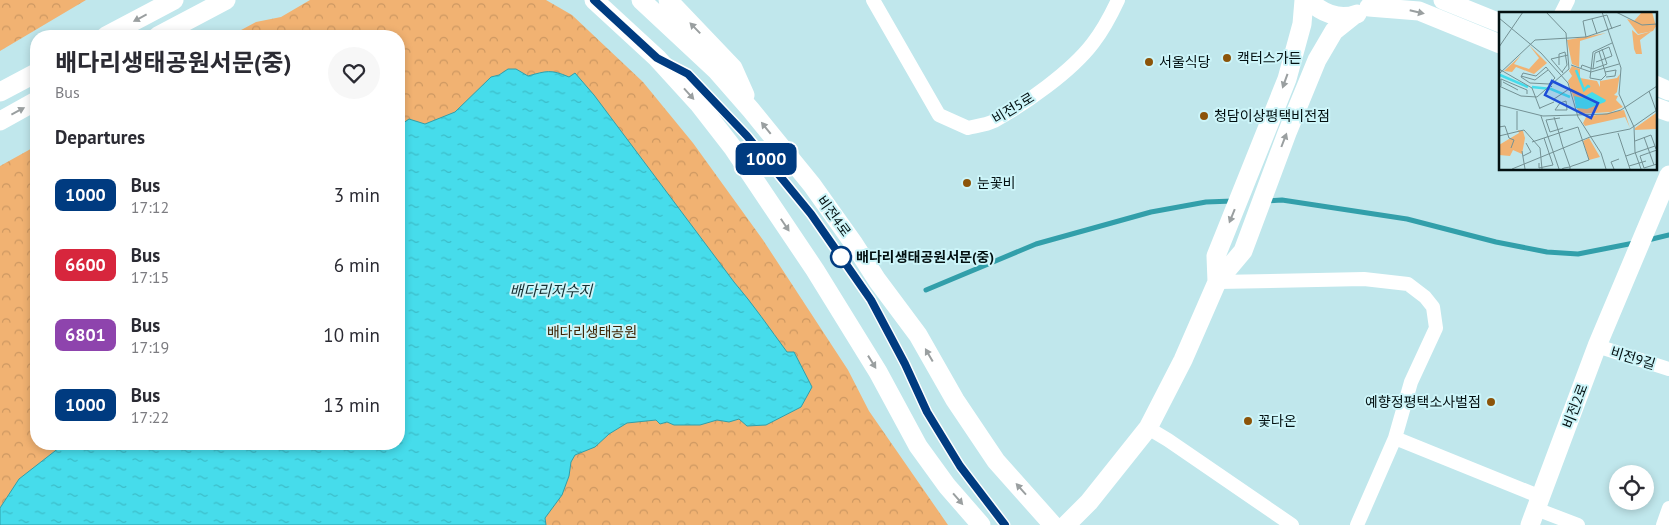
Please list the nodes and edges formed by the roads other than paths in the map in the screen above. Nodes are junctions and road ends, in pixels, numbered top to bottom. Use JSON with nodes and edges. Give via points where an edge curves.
{"nodes":[{"id":1,"x":174,"y":0,"type":"edge"},
{"id":2,"x":226,"y":0,"type":"edge"},
{"id":3,"x":594,"y":0,"type":"edge"},
{"id":4,"x":641,"y":0,"type":"edge"},
{"id":5,"x":668,"y":0,"type":"edge"},
{"id":6,"x":873,"y":0,"type":"edge"},
{"id":7,"x":1118,"y":0,"type":"edge"},
{"id":8,"x":1304,"y":0,"type":"edge"},
{"id":9,"x":1308,"y":0,"type":"edge"},
{"id":10,"x":1443,"y":0,"type":"edge"},
{"id":11,"x":1568,"y":0,"type":"edge"},
{"id":12,"x":1366,"y":7,"type":"edge"},
{"id":13,"x":1562,"y":12,"type":"edge"},
{"id":14,"x":1499,"y":23,"type":"edge"},
{"id":15,"x":117,"y":30,"type":"edge"},
{"id":16,"x":169,"y":30,"type":"edge"},
{"id":17,"x":1499,"y":44,"type":"edge"},
{"id":18,"x":30,"y":76,"type":"edge"},
{"id":19,"x":1656,"y":85,"type":"edge"},
{"id":20,"x":1669,"y":91,"type":"edge"},
{"id":21,"x":0,"y":92,"type":"edge"},
{"id":22,"x":30,"y":104,"type":"edge"},
{"id":23,"x":1656,"y":107,"type":"edge"},
{"id":24,"x":751,"y":110,"type":"junction"},
{"id":25,"x":1669,"y":112,"type":"edge"},
{"id":26,"x":0,"y":121,"type":"edge"},
{"id":27,"x":1669,"y":174,"type":"edge"},
{"id":28,"x":1217,"y":282,"type":"junction"},
{"id":29,"x":1597,"y":346,"type":"junction"},
{"id":30,"x":1669,"y":369,"type":"edge"},
{"id":31,"x":1148,"y":428,"type":"junction"},
{"id":32,"x":1395,"y":438,"type":"junction"},
{"id":33,"x":1669,"y":508,"type":"edge"},
{"id":34,"x":1536,"y":511,"type":"edge"},
{"id":35,"x":981,"y":525,"type":"edge"},
{"id":36,"x":1053,"y":525,"type":"edge"},
{"id":37,"x":1066,"y":525,"type":"edge"},
{"id":38,"x":1292,"y":525,"type":"edge"},
{"id":39,"x":1357,"y":525,"type":"edge"},
{"id":40,"x":1578,"y":525,"type":"edge"},
{"id":41,"x":1663,"y":525,"type":"edge"}],
"edges":[{"from":1,"to":15,"type":"main road","one_way":true},
{"from":2,"to":16,"type":"main road"},
{"from":3,"to":35,"type":"main road","one_way":true,"via":[[657,58],[733,148],[815,270],[878,372],[918,446]]},
{"from":4,"to":24,"type":"main road","name":"비전4로","via":[[716,70]]},
{"from":24,"to":5,"type":"main road","one_way":true,"via":[[734,68]]},
{"from":6,"to":7,"type":"street","name":"비전5로","via":[[939,115],[968,128],[992,122],[1040,91],[1071,65],[1092,44]]},
{"from":8,"to":28,"type":"main road","one_way":true,"via":[[1302,24],[1287,79],[1216,256]]},
{"from":9,"to":12,"type":"main road","via":[[1332,15]]},
{"from":10,"to":14,"type":"main road"},
{"from":11,"to":13,"type":"street"},
{"from":12,"to":17,"type":"main road","one_way":true,"via":[[1419,11]]},
{"from":28,"to":12,"type":"main road","one_way":true,"via":[[1244,247],[1317,60],[1334,31]]},
{"from":18,"to":21,"type":"main road"},
{"from":19,"to":20,"type":"main road"},
{"from":26,"to":22,"type":"main road","one_way":true},
{"from":23,"to":25,"type":"main road"},
{"from":36,"to":24,"type":"main road","name":"비전4로","one_way":true,"via":[[996,461],[955,400],[918,335],[812,185]]},
{"from":27,"to":29,"type":"main road","name":"비전2로"},
{"from":28,"to":31,"type":"main road","via":[[1183,360]]},
{"from":28,"to":32,"type":"street","via":[[1364,279],[1408,284],[1425,297],[1433,307],[1436,328],[1411,382]]},
{"from":29,"to":30,"type":"street","name":"비전9길"},
{"from":29,"to":34,"type":"main road","name":"비전2로"},
{"from":31,"to":37,"type":"main road","via":[[1089,502]]},
{"from":31,"to":38,"type":"street"},
{"from":32,"to":34,"type":"street"},
{"from":32,"to":39,"type":"street"},
{"from":33,"to":41,"type":"street"},
{"from":34,"to":40,"type":"street"}]}
